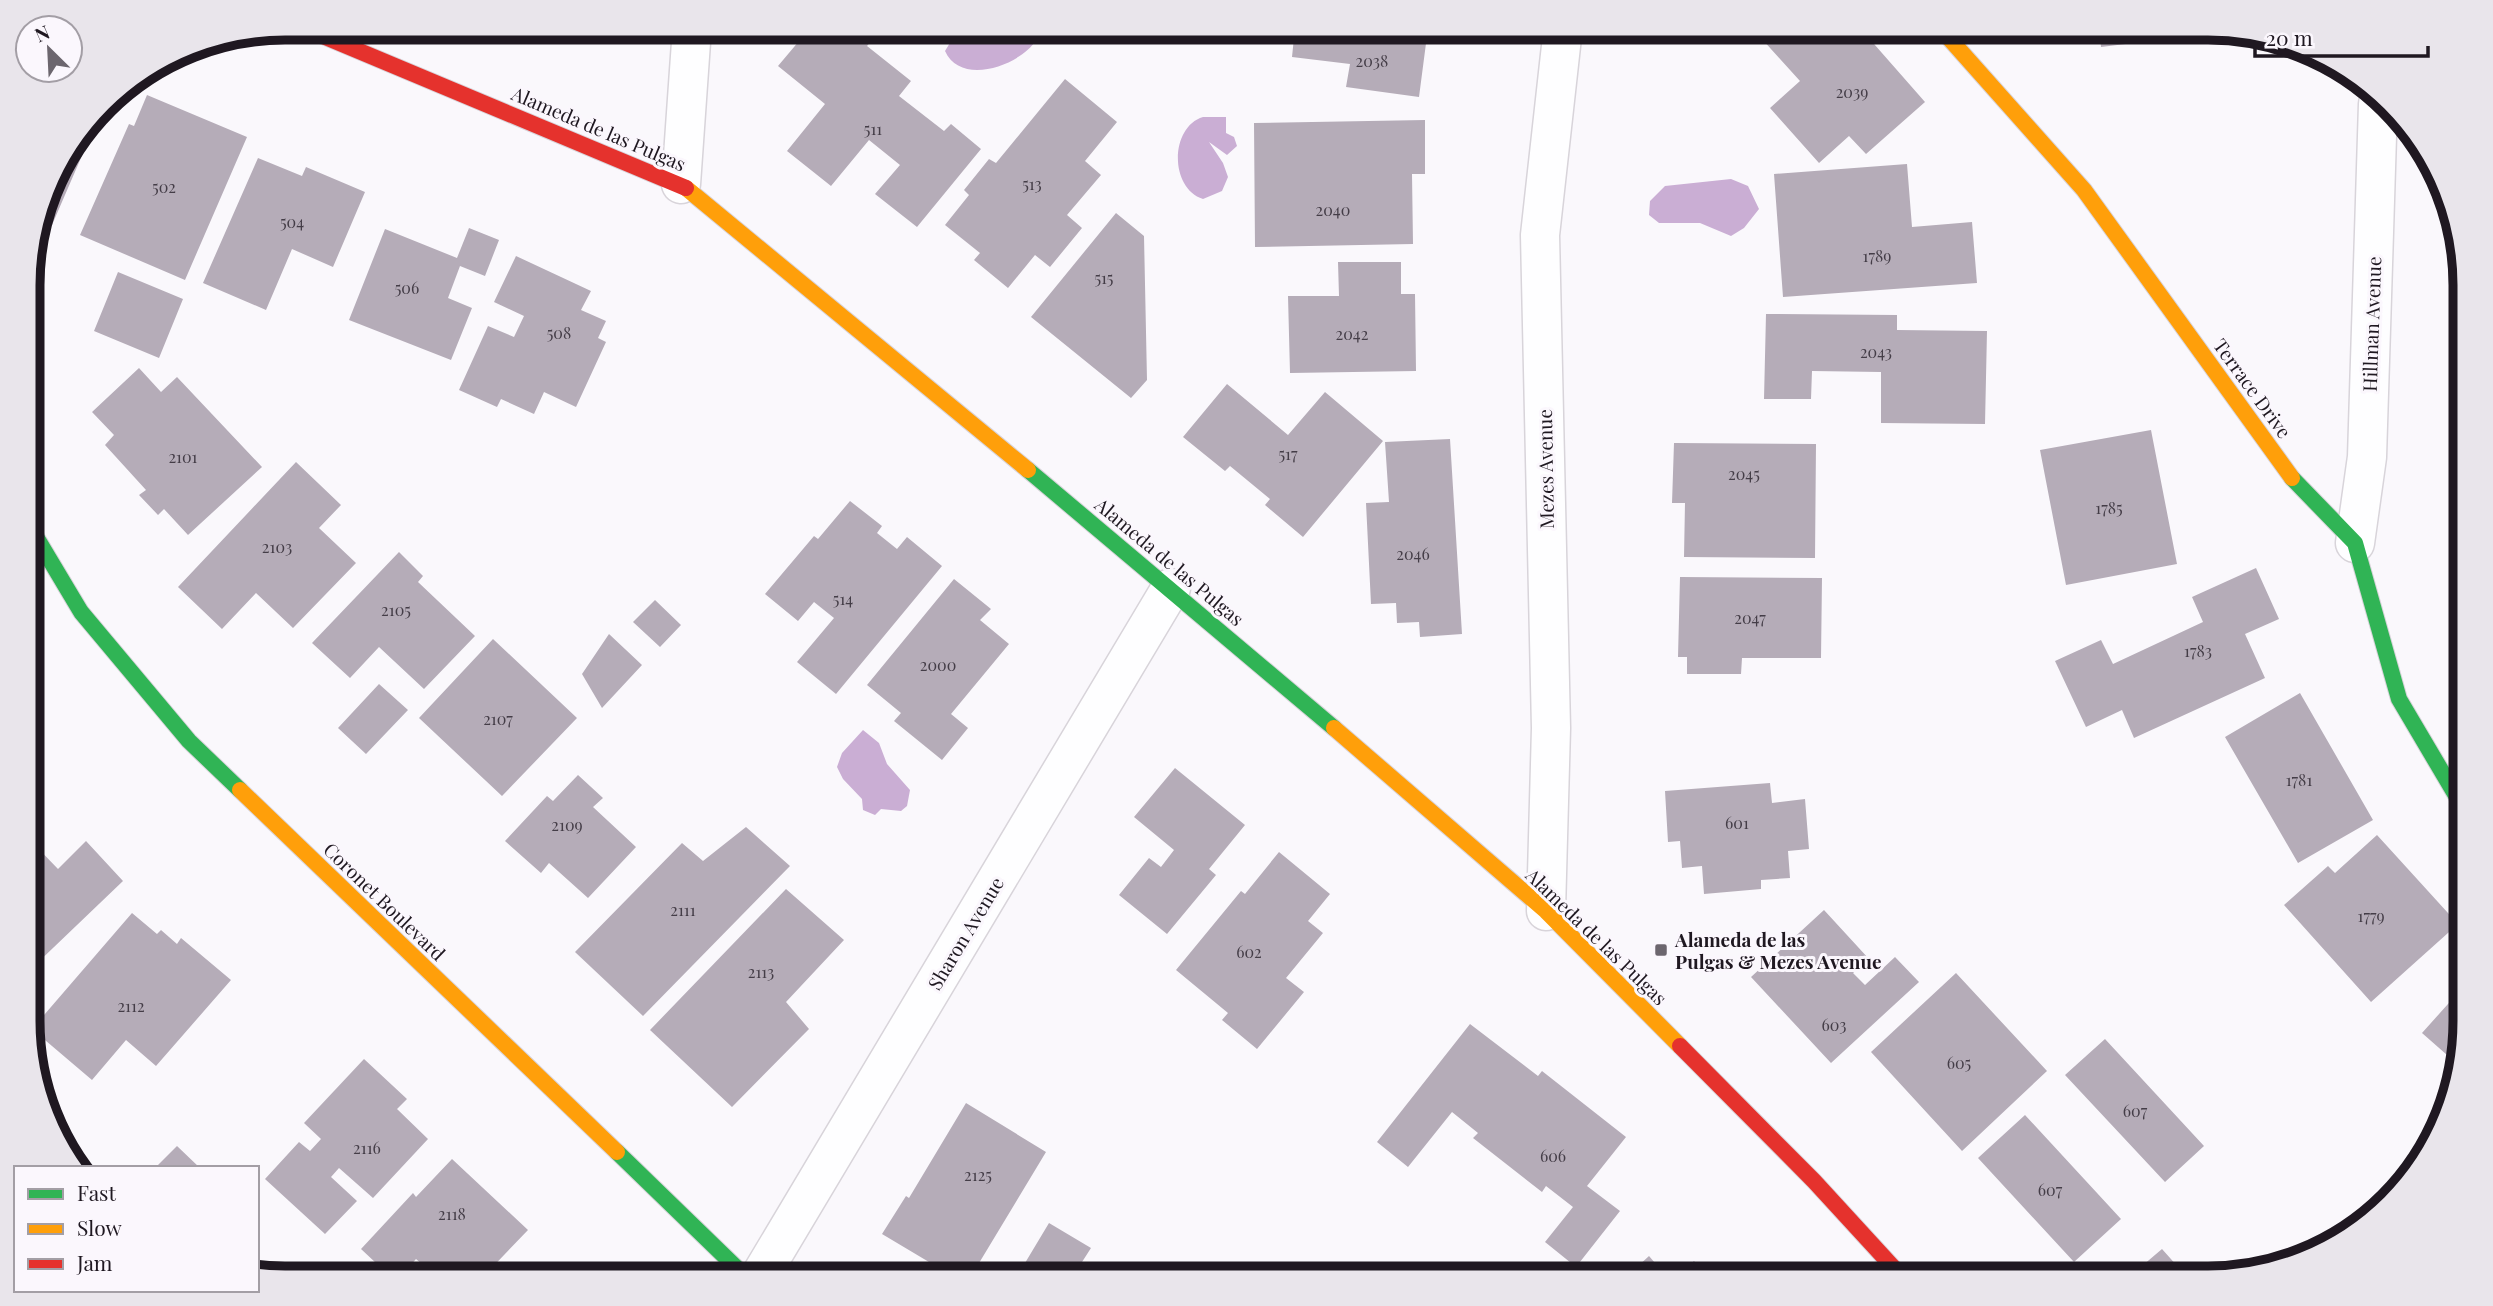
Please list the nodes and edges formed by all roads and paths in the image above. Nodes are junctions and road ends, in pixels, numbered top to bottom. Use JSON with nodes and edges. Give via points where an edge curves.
{"nodes":[{"id":1,"x":1562,"y":40,"type":"edge"},
{"id":2,"x":1951,"y":40,"type":"edge"},
{"id":3,"x":335,"y":41,"type":"edge"},
{"id":4,"x":691,"y":41,"type":"edge"},
{"id":5,"x":2378,"y":110,"type":"edge"},
{"id":6,"x":681,"y":184,"type":"junction"},
{"id":7,"x":2355,"y":543,"type":"junction"},
{"id":8,"x":41,"y":545,"type":"edge"},
{"id":9,"x":1171,"y":588,"type":"junction"},
{"id":10,"x":2453,"y":790,"type":"edge"},
{"id":11,"x":1546,"y":911,"type":"junction"},
{"id":12,"x":1891,"y":1265,"type":"edge"},
{"id":13,"x":734,"y":1266,"type":"edge"},
{"id":14,"x":765,"y":1266,"type":"edge"}],
"edges":[{"from":1,"to":11,"type":"street","name":"Mezes Avenue","via":[[1540,234],[1551,728]]},
{"from":2,"to":7,"type":"main road","name":"Terrace Drive","via":[[2084,190],[2298,486]]},
{"from":3,"to":6,"type":"main road","name":"Alameda de las Pulgas"},
{"from":4,"to":6,"type":"street"},
{"from":5,"to":7,"type":"street","name":"Hillman Avenue","via":[[2367,457]]},
{"from":6,"to":9,"type":"main road","name":"Alameda de las Pulgas"},
{"from":7,"to":10,"type":"main road","name":"Terrace Drive","via":[[2399,699]]},
{"from":8,"to":13,"type":"main road","name":"Coronet Boulevard","via":[[80,612],[189,741]]},
{"from":9,"to":11,"type":"main road","name":"Alameda de las Pulgas"},
{"from":9,"to":14,"type":"street","name":"Sharon Avenue"},
{"from":11,"to":12,"type":"main road","name":"Alameda de las Pulgas"}]}
